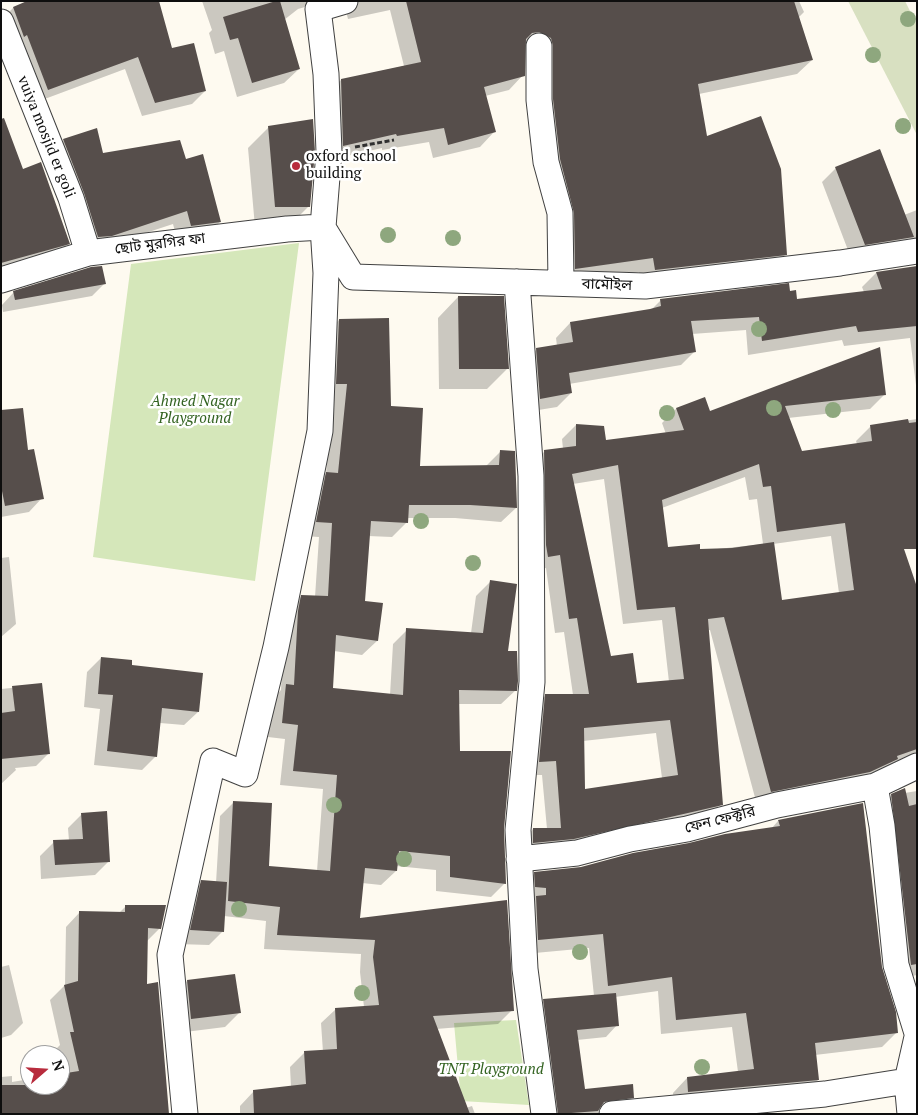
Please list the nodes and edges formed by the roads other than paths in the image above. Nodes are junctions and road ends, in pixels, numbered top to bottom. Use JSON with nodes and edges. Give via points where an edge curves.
{"nodes":[{"id":1,"x":345,"y":1,"type":"edge"},
{"id":2,"x":1,"y":22,"type":"edge"},
{"id":3,"x":539,"y":46,"type":"dead end"},
{"id":4,"x":323,"y":227,"type":"junction"},
{"id":5,"x":917,"y":250,"type":"edge"},
{"id":6,"x":88,"y":253,"type":"junction"},
{"id":7,"x":1,"y":280,"type":"edge"},
{"id":8,"x":517,"y":282,"type":"junction"},
{"id":9,"x":561,"y":283,"type":"junction"},
{"id":10,"x":917,"y":766,"type":"edge"},
{"id":11,"x":875,"y":786,"type":"junction"},
{"id":12,"x":519,"y":858,"type":"junction"},
{"id":13,"x":917,"y":1033,"type":"edge"},
{"id":14,"x":917,"y":1037,"type":"edge"},
{"id":15,"x":907,"y":1081,"type":"junction"},
{"id":16,"x":185,"y":1114,"type":"edge"},
{"id":17,"x":544,"y":1114,"type":"edge"},
{"id":18,"x":612,"y":1114,"type":"edge"},
{"id":19,"x":910,"y":1114,"type":"edge"}],
"edges":[{"from":1,"to":4,"type":"street","via":[[318,9],[326,74],[329,152]]},
{"from":2,"to":6,"type":"street","name":"vuiya mosjid er goli","via":[[71,198]]},
{"from":3,"to":9,"type":"street","via":[[539,100],[546,162],[560,213]]},
{"from":4,"to":6,"type":"street","name":"ছোট মুরগির ফা","via":[[287,228]]},
{"from":4,"to":8,"type":"street","name":"বামৌইল","via":[[353,277]]},
{"from":4,"to":16,"type":"street","via":[[326,273],[320,431],[303,521],[245,774],[213,761],[170,954]]},
{"from":5,"to":9,"type":"street","name":"বামৌইল","via":[[840,263],[645,286]]},
{"from":6,"to":7,"type":"street","name":"ছোট মুরগির ফা"},
{"from":8,"to":9,"type":"street","name":"বামৌইল"},
{"from":8,"to":12,"type":"street","via":[[531,476],[532,682],[518,830]]},
{"from":10,"to":11,"type":"street","name":"ফেন ফেক্টরি"},
{"from":11,"to":12,"type":"street","name":"ফেন ফেক্টরি","via":[[777,805],[577,853]]},
{"from":11,"to":13,"type":"street","via":[[896,965]]},
{"from":12,"to":17,"type":"street","via":[[525,969]]},
{"from":14,"to":15,"type":"street"},
{"from":15,"to":18,"type":"street","via":[[825,1094]]},
{"from":15,"to":19,"type":"street"}]}
